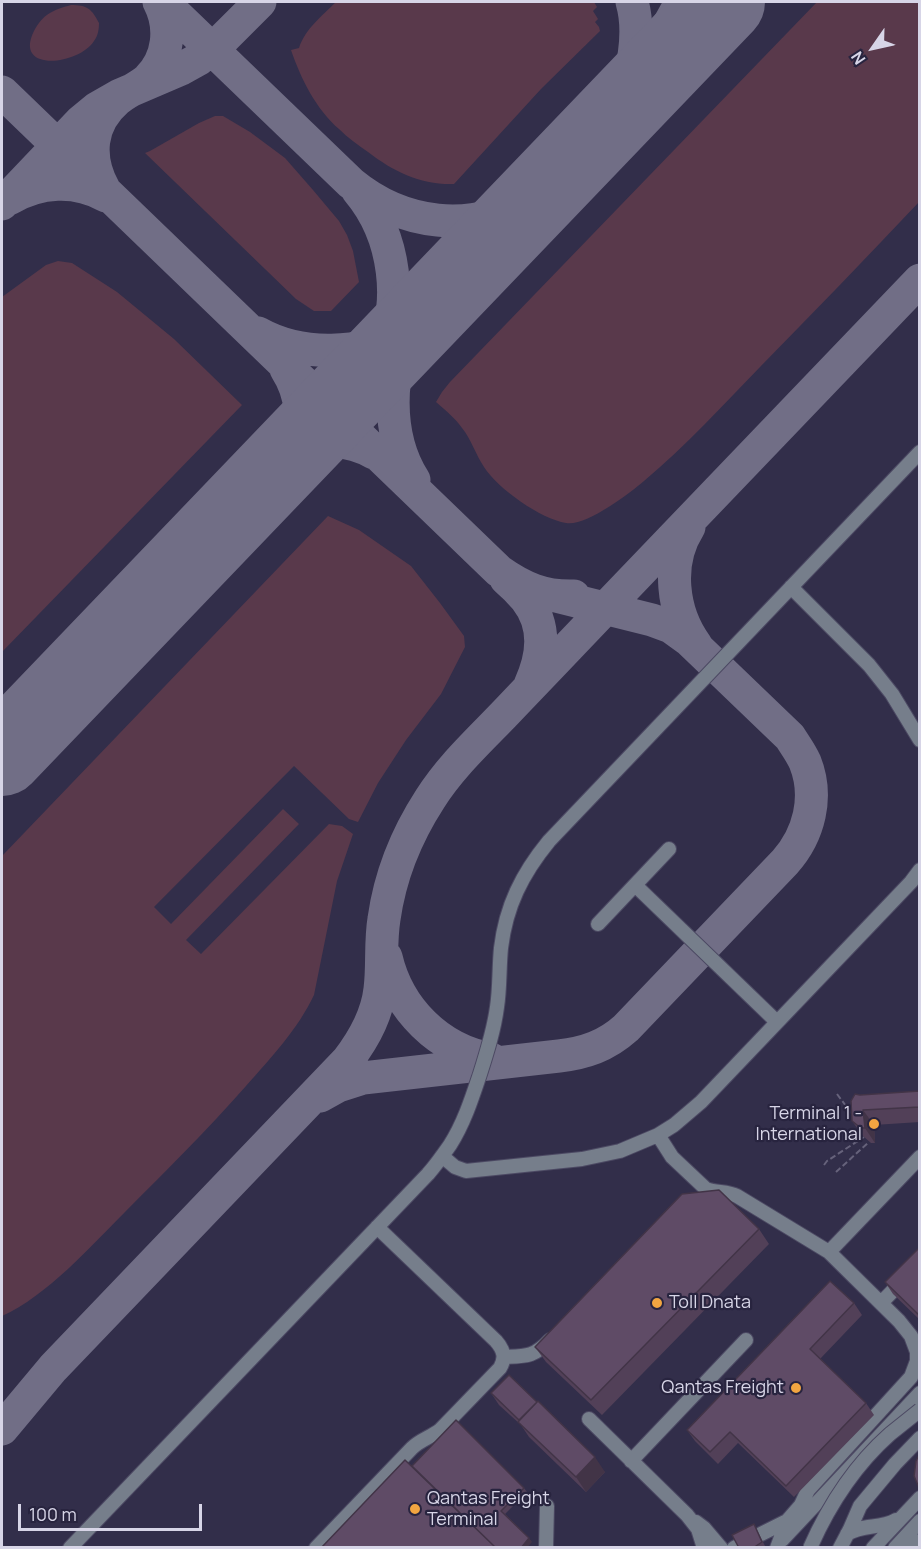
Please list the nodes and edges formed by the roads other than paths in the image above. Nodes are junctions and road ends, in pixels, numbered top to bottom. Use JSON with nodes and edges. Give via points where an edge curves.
{"nodes":[{"id":1,"x":920,"y":452,"type":"edge"},
{"id":2,"x":790,"y":587,"type":"junction"},
{"id":3,"x":920,"y":740,"type":"edge"},
{"id":4,"x":669,"y":849,"type":"dead end"},
{"id":5,"x":920,"y":870,"type":"edge"},
{"id":6,"x":634,"y":885,"type":"junction"},
{"id":7,"x":598,"y":924,"type":"dead end"},
{"id":8,"x":777,"y":1022,"type":"junction"},
{"id":9,"x":658,"y":1135,"type":"junction"},
{"id":10,"x":442,"y":1156,"type":"junction"},
{"id":11,"x":920,"y":1157,"type":"edge"},
{"id":12,"x":376,"y":1227,"type":"junction"},
{"id":13,"x":829,"y":1252,"type":"junction"},
{"id":14,"x":920,"y":1263,"type":"edge"},
{"id":15,"x":881,"y":1303,"type":"junction"},
{"id":16,"x":899,"y":1321,"type":"junction"},
{"id":17,"x":559,"y":1331,"type":"edge"},
{"id":18,"x":920,"y":1335,"type":"edge"},
{"id":19,"x":746,"y":1340,"type":"dead end"},
{"id":20,"x":504,"y":1357,"type":"junction"},
{"id":21,"x":920,"y":1392,"type":"edge"},
{"id":22,"x":920,"y":1410,"type":"edge"},
{"id":23,"x":589,"y":1419,"type":"dead end"},
{"id":24,"x":920,"y":1438,"type":"edge"},
{"id":25,"x":632,"y":1461,"type":"junction"},
{"id":26,"x":920,"y":1498,"type":"edge"},
{"id":27,"x":547,"y":1506,"type":"dead end"},
{"id":28,"x":687,"y":1515,"type":"junction"},
{"id":29,"x":904,"y":1515,"type":"junction"},
{"id":30,"x":787,"y":1521,"type":"junction"},
{"id":31,"x":920,"y":1521,"type":"edge"},
{"id":32,"x":761,"y":1534,"type":"edge"},
{"id":33,"x":847,"y":1534,"type":"junction"},
{"id":34,"x":920,"y":1541,"type":"edge"},
{"id":35,"x":776,"y":1546,"type":"edge"},
{"id":36,"x":69,"y":1548,"type":"edge"},
{"id":37,"x":316,"y":1548,"type":"edge"},
{"id":38,"x":546,"y":1548,"type":"edge"},
{"id":39,"x":704,"y":1548,"type":"edge"},
{"id":40,"x":721,"y":1548,"type":"edge"},
{"id":41,"x":810,"y":1548,"type":"edge"},
{"id":42,"x":840,"y":1548,"type":"edge"},
{"id":43,"x":873,"y":1548,"type":"edge"},
{"id":44,"x":895,"y":1548,"type":"edge"},
{"id":45,"x":913,"y":1548,"type":"edge"}],
"edges":[{"from":1,"to":2,"type":"street"},
{"from":2,"to":3,"type":"street","via":[[869,664]]},
{"from":2,"to":10,"type":"street","via":[[532,861],[511,902],[505,925],[497,1006],[485,1058],[461,1124]]},
{"from":4,"to":6,"type":"street"},
{"from":5,"to":8,"type":"street"},
{"from":6,"to":7,"type":"street"},
{"from":6,"to":8,"type":"street"},
{"from":8,"to":9,"type":"street","via":[[701,1102]]},
{"from":9,"to":10,"type":"street","via":[[605,1155],[466,1171]]},
{"from":9,"to":13,"type":"street","via":[[696,1189],[730,1193]]},
{"from":10,"to":12,"type":"street"},
{"from":11,"to":13,"type":"street"},
{"from":12,"to":20,"type":"street","via":[[496,1341]]},
{"from":12,"to":36,"type":"street"},
{"from":13,"to":15,"type":"street"},
{"from":14,"to":15,"type":"street"},
{"from":15,"to":16,"type":"street"},
{"from":16,"to":18,"type":"street"},
{"from":16,"to":30,"type":"street","via":[[911,1336],[916,1352],[911,1377],[808,1490]]},
{"from":17,"to":20,"type":"street","via":[[535,1353]]},
{"from":19,"to":25,"type":"street"},
{"from":20,"to":37,"type":"street","via":[[500,1368],[440,1430],[416,1444]]},
{"from":21,"to":35,"type":"street"},
{"from":22,"to":41,"type":"street","bridge":true,"via":[[890,1434],[851,1477],[822,1521]]},
{"from":23,"to":25,"type":"street"},
{"from":24,"to":33,"type":"street","via":[[860,1506]]},
{"from":25,"to":28,"type":"street"},
{"from":26,"to":29,"type":"street"},
{"from":27,"to":38,"type":"street"},
{"from":28,"to":39,"type":"street","via":[[698,1529]]},
{"from":28,"to":40,"type":"street"},
{"from":29,"to":33,"type":"street","via":[[886,1525],[858,1528]]},
{"from":29,"to":43,"type":"street"},
{"from":30,"to":32,"type":"street"},
{"from":30,"to":35,"type":"street"},
{"from":31,"to":44,"type":"street"},
{"from":33,"to":42,"type":"street"},
{"from":34,"to":45,"type":"street"}]}
